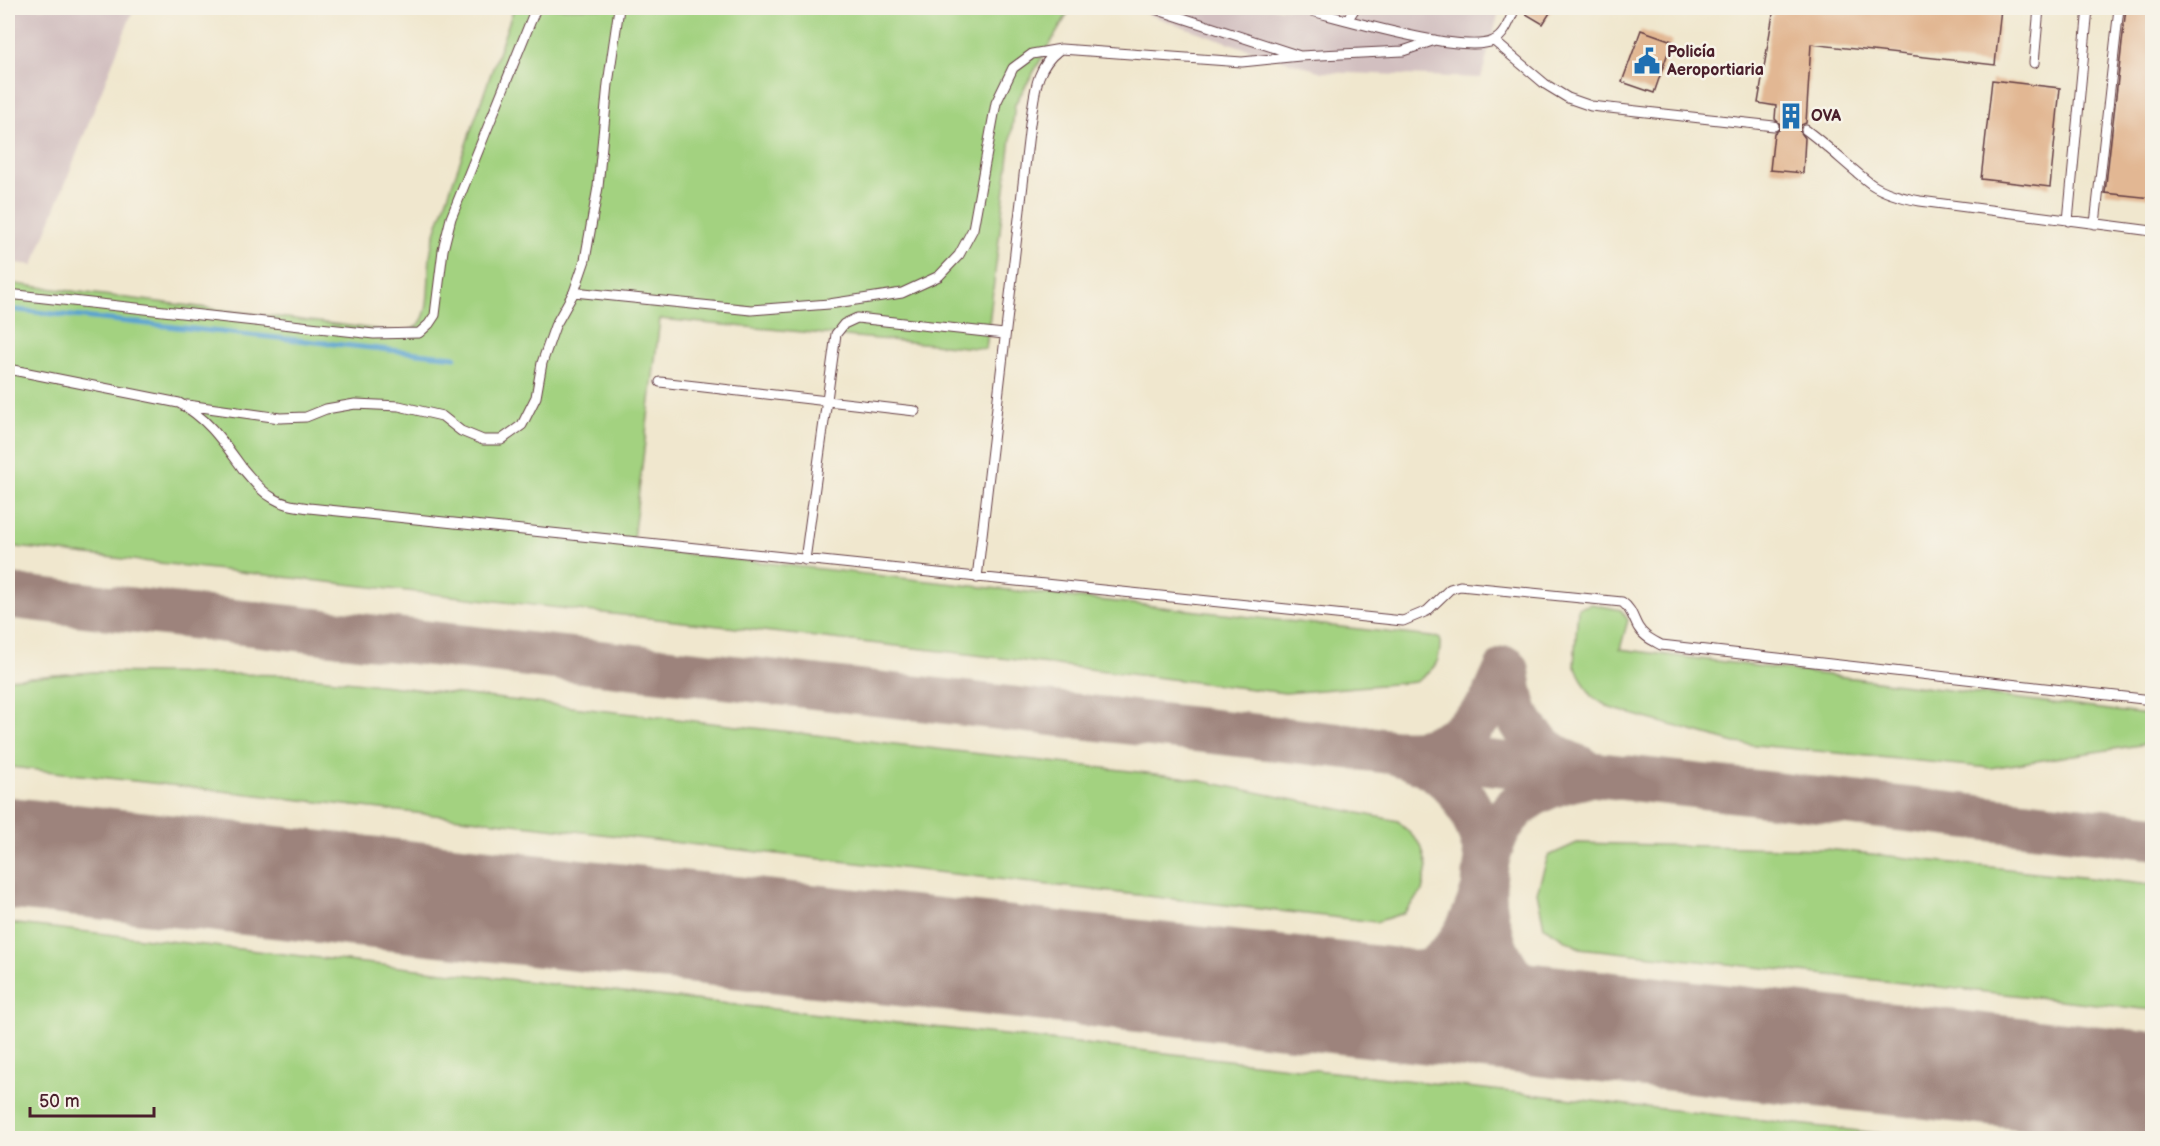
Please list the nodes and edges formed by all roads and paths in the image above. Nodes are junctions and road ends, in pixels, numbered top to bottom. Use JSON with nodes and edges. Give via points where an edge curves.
{"nodes":[{"id":1,"x":536,"y":8,"type":"edge"},
{"id":2,"x":619,"y":8,"type":"edge"},
{"id":3,"x":1152,"y":8,"type":"edge"},
{"id":4,"x":1300,"y":8,"type":"edge"},
{"id":5,"x":1355,"y":8,"type":"edge"},
{"id":6,"x":1515,"y":8,"type":"edge"},
{"id":7,"x":2039,"y":8,"type":"edge"},
{"id":8,"x":2088,"y":8,"type":"edge"},
{"id":9,"x":2119,"y":8,"type":"edge"},
{"id":10,"x":1348,"y":20,"type":"junction"},
{"id":11,"x":1436,"y":40,"type":"junction"},
{"id":12,"x":1494,"y":41,"type":"junction"},
{"id":13,"x":1060,"y":49,"type":"junction"},
{"id":14,"x":1300,"y":57,"type":"junction"},
{"id":15,"x":2034,"y":63,"type":"dead end"},
{"id":16,"x":1774,"y":126,"type":"dead end"},
{"id":17,"x":1806,"y":130,"type":"dead end"},
{"id":18,"x":2068,"y":220,"type":"junction"},
{"id":19,"x":2095,"y":224,"type":"junction"},
{"id":20,"x":2152,"y":231,"type":"edge"},
{"id":21,"x":574,"y":292,"type":"junction"},
{"id":22,"x":8,"y":294,"type":"edge"},
{"id":23,"x":1004,"y":334,"type":"junction"},
{"id":24,"x":8,"y":369,"type":"edge"},
{"id":25,"x":660,"y":382,"type":"dead end"},
{"id":26,"x":828,"y":401,"type":"junction"},
{"id":27,"x":179,"y":403,"type":"junction"},
{"id":28,"x":915,"y":411,"type":"dead end"},
{"id":29,"x":805,"y":560,"type":"junction"},
{"id":30,"x":977,"y":578,"type":"junction"},
{"id":31,"x":2152,"y":700,"type":"edge"}],
"edges":[{"from":1,"to":22,"type":"lane","via":[[451,218],[442,250],[435,315],[419,333],[374,334]]},
{"from":2,"to":21,"type":"lane","via":[[598,188],[585,260]]},
{"from":3,"to":14,"type":"lane"},
{"from":4,"to":10,"type":"lane"},
{"from":5,"to":10,"type":"lane"},
{"from":6,"to":12,"type":"lane","via":[[1504,31]]},
{"from":7,"to":15,"type":"lane"},
{"from":8,"to":18,"type":"lane"},
{"from":9,"to":19,"type":"lane"},
{"from":10,"to":11,"type":"lane"},
{"from":11,"to":12,"type":"lane","via":[[1473,45]]},
{"from":11,"to":14,"type":"lane","via":[[1403,51]]},
{"from":12,"to":16,"type":"lane","via":[[1545,84],[1568,99],[1591,106]]},
{"from":13,"to":14,"type":"lane","via":[[1242,62]]},
{"from":13,"to":21,"type":"lane","via":[[1032,54],[1012,68],[996,103],[972,229],[959,255],[939,276],[902,293],[751,310]]},
{"from":13,"to":23,"type":"lane","via":[[1048,58],[1036,87]]},
{"from":17,"to":18,"type":"lane","via":[[1873,184],[1897,196]]},
{"from":18,"to":19,"type":"lane"},
{"from":19,"to":20,"type":"lane"},
{"from":21,"to":27,"type":"lane","via":[[555,326],[532,406],[522,424],[501,440],[483,440],[461,431],[442,416],[399,406],[355,404],[306,417],[280,418]]},
{"from":23,"to":26,"type":"lane","via":[[857,318],[844,324],[836,334]]},
{"from":23,"to":30,"type":"lane"},
{"from":24,"to":27,"type":"lane"},
{"from":25,"to":26,"type":"lane"},
{"from":26,"to":28,"type":"lane"},
{"from":26,"to":29,"type":"lane"},
{"from":27,"to":29,"type":"lane","via":[[214,431],[254,483],[284,504]]},
{"from":29,"to":30,"type":"lane"},
{"from":30,"to":31,"type":"lane","via":[[1402,621],[1427,611],[1450,589],[1460,586],[1623,602],[1642,633],[1661,645]]}]}
